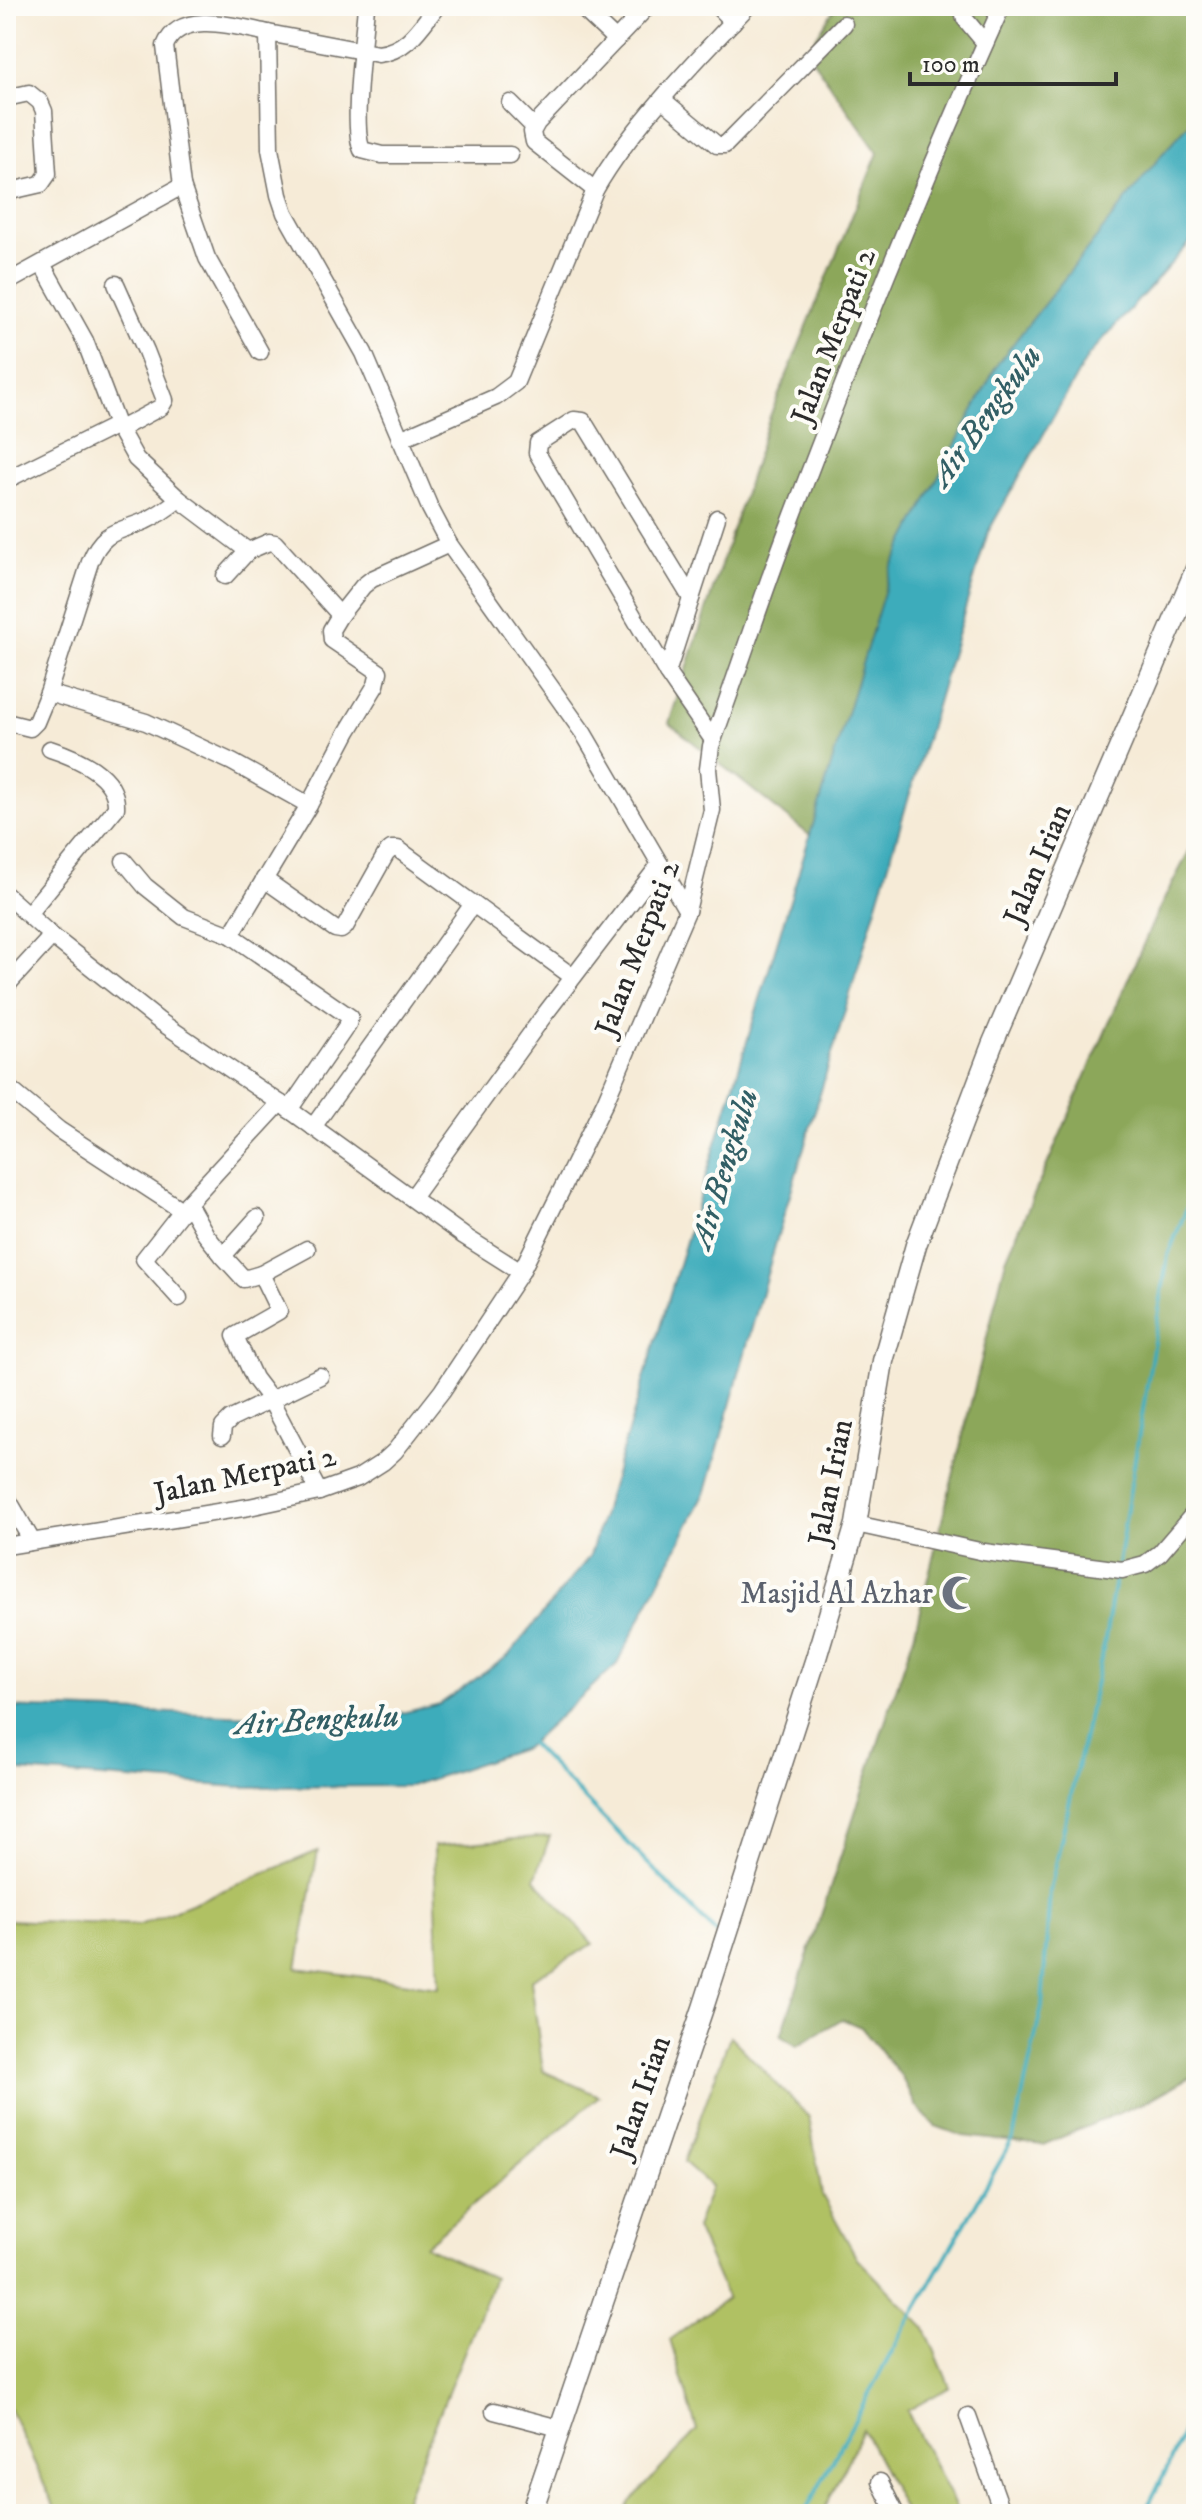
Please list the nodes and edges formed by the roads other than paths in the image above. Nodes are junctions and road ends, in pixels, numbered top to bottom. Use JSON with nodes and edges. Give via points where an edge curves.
{"nodes":[{"id":1,"x":366,"y":6,"type":"edge"},
{"id":2,"x":437,"y":6,"type":"edge"},
{"id":3,"x":580,"y":6,"type":"edge"},
{"id":4,"x":648,"y":6,"type":"edge"},
{"id":5,"x":717,"y":6,"type":"edge"},
{"id":6,"x":748,"y":6,"type":"edge"},
{"id":7,"x":962,"y":6,"type":"edge"},
{"id":8,"x":1002,"y":6,"type":"edge"},
{"id":9,"x":733,"y":22,"type":"junction"},
{"id":10,"x":844,"y":24,"type":"dead end"},
{"id":11,"x":268,"y":33,"type":"junction"},
{"id":12,"x":616,"y":40,"type":"junction"},
{"id":13,"x":985,"y":43,"type":"junction"},
{"id":14,"x":363,"y":51,"type":"junction"},
{"id":15,"x":6,"y":98,"type":"edge"},
{"id":16,"x":663,"y":100,"type":"junction"},
{"id":17,"x":510,"y":103,"type":"dead end"},
{"id":18,"x":534,"y":127,"type":"junction"},
{"id":19,"x":510,"y":155,"type":"dead end"},
{"id":20,"x":182,"y":186,"type":"junction"},
{"id":21,"x":595,"y":190,"type":"junction"},
{"id":22,"x":6,"y":192,"type":"edge"},
{"id":23,"x":42,"y":264,"type":"junction"},
{"id":24,"x":6,"y":283,"type":"edge"},
{"id":25,"x":116,"y":284,"type":"dead end"},
{"id":26,"x":260,"y":352,"type":"dead end"},
{"id":27,"x":118,"y":427,"type":"junction"},
{"id":28,"x":400,"y":439,"type":"junction"},
{"id":29,"x":6,"y":480,"type":"edge"},
{"id":30,"x":179,"y":499,"type":"junction"},
{"id":31,"x":717,"y":518,"type":"dead end"},
{"id":32,"x":449,"y":544,"type":"junction"},
{"id":33,"x":248,"y":551,"type":"junction"},
{"id":34,"x":1196,"y":569,"type":"edge"},
{"id":35,"x":225,"y":576,"type":"dead end"},
{"id":36,"x":691,"y":598,"type":"junction"},
{"id":37,"x":340,"y":615,"type":"junction"},
{"id":38,"x":667,"y":673,"type":"junction"},
{"id":39,"x":48,"y":693,"type":"junction"},
{"id":40,"x":6,"y":722,"type":"edge"},
{"id":41,"x":713,"y":740,"type":"junction"},
{"id":42,"x":50,"y":749,"type":"dead end"},
{"id":43,"x":309,"y":805,"type":"junction"},
{"id":44,"x":124,"y":861,"type":"dead end"},
{"id":45,"x":660,"y":864,"type":"junction"},
{"id":46,"x":264,"y":879,"type":"junction"},
{"id":47,"x":6,"y":895,"type":"edge"},
{"id":48,"x":473,"y":904,"type":"junction"},
{"id":49,"x":687,"y":911,"type":"junction"},
{"id":50,"x":28,"y":914,"type":"junction"},
{"id":51,"x":231,"y":935,"type":"junction"},
{"id":52,"x":52,"y":936,"type":"junction"},
{"id":53,"x":573,"y":977,"type":"junction"},
{"id":54,"x":6,"y":986,"type":"edge"},
{"id":55,"x":6,"y":1086,"type":"edge"},
{"id":56,"x":285,"y":1106,"type":"junction"},
{"id":57,"x":313,"y":1127,"type":"junction"},
{"id":58,"x":412,"y":1198,"type":"junction"},
{"id":59,"x":186,"y":1207,"type":"junction"},
{"id":60,"x":257,"y":1218,"type":"dead end"},
{"id":61,"x":307,"y":1249,"type":"dead end"},
{"id":62,"x":223,"y":1256,"type":"junction"},
{"id":63,"x":521,"y":1272,"type":"junction"},
{"id":64,"x":261,"y":1274,"type":"junction"},
{"id":65,"x":179,"y":1298,"type":"dead end"},
{"id":66,"x":320,"y":1376,"type":"dead end"},
{"id":67,"x":270,"y":1399,"type":"junction"},
{"id":68,"x":222,"y":1436,"type":"dead end"},
{"id":69,"x":319,"y":1492,"type":"junction"},
{"id":70,"x":6,"y":1496,"type":"edge"},
{"id":71,"x":1196,"y":1511,"type":"edge"},
{"id":72,"x":856,"y":1524,"type":"junction"},
{"id":73,"x":32,"y":1541,"type":"junction"},
{"id":74,"x":6,"y":1546,"type":"edge"},
{"id":75,"x":494,"y":2411,"type":"dead end"},
{"id":76,"x":968,"y":2416,"type":"dead end"},
{"id":77,"x":559,"y":2428,"type":"junction"},
{"id":78,"x":880,"y":2482,"type":"dead end"},
{"id":79,"x":532,"y":2510,"type":"edge"},
{"id":80,"x":896,"y":2514,"type":"edge"},
{"id":81,"x":1003,"y":2514,"type":"edge"}],
"edges":[{"from":1,"to":14,"type":"street"},
{"from":2,"to":14,"type":"street","via":[[400,48],[378,54]]},
{"from":3,"to":12,"type":"street"},
{"from":4,"to":12,"type":"street"},
{"from":5,"to":9,"type":"street"},
{"from":6,"to":9,"type":"street"},
{"from":7,"to":13,"type":"street","via":[[965,19]]},
{"from":8,"to":13,"type":"street","name":"Jalan Merpati 2"},
{"from":9,"to":16,"type":"street"},
{"from":10,"to":16,"type":"street","via":[[725,145],[717,145]]},
{"from":11,"to":14,"type":"street"},
{"from":11,"to":20,"type":"street","via":[[211,24],[177,29],[169,36],[165,46]]},
{"from":11,"to":28,"type":"street","via":[[270,149],[279,195],[292,228],[364,353]]},
{"from":12,"to":18,"type":"street"},
{"from":13,"to":41,"type":"street","name":"Jalan Merpati 2","via":[[874,305]]},
{"from":14,"to":19,"type":"street","via":[[359,135],[365,152]]},
{"from":15,"to":22,"type":"street","via":[[29,93],[40,102],[48,174],[41,184]]},
{"from":16,"to":21,"type":"street"},
{"from":17,"to":18,"type":"street"},
{"from":18,"to":21,"type":"street","via":[[534,142]]},
{"from":20,"to":23,"type":"street"},
{"from":20,"to":26,"type":"street","via":[[207,258]]},
{"from":21,"to":28,"type":"street","via":[[516,382],[496,397]]},
{"from":23,"to":24,"type":"street"},
{"from":23,"to":27,"type":"street","via":[[85,341]]},
{"from":25,"to":27,"type":"street","via":[[165,400],[161,407]]},
{"from":27,"to":29,"type":"street"},
{"from":27,"to":30,"type":"street","via":[[136,459]]},
{"from":28,"to":32,"type":"street"},
{"from":30,"to":33,"type":"street"},
{"from":30,"to":39,"type":"street","via":[[99,543]]},
{"from":31,"to":36,"type":"street"},
{"from":32,"to":37,"type":"street","via":[[372,579]]},
{"from":32,"to":45,"type":"street","via":[[584,734]]},
{"from":33,"to":35,"type":"street"},
{"from":33,"to":37,"type":"street","via":[[275,543]]},
{"from":34,"to":72,"type":"main road","name":"Jalan Irian","via":[[935,1191],[883,1361]]},
{"from":36,"to":38,"type":"street"},
{"from":36,"to":38,"type":"street","via":[[583,421],[574,420],[538,443],[537,453]]},
{"from":37,"to":43,"type":"street","via":[[331,630],[332,640],[374,667],[379,676]]},
{"from":38,"to":41,"type":"street"},
{"from":39,"to":40,"type":"street","via":[[30,728]]},
{"from":39,"to":43,"type":"street","via":[[146,722]]},
{"from":41,"to":49,"type":"street","name":"Jalan Merpati 2","via":[[708,769],[712,810]]},
{"from":42,"to":50,"type":"street","via":[[93,769],[114,793],[116,808]]},
{"from":43,"to":46,"type":"street"},
{"from":44,"to":51,"type":"street","via":[[184,917]]},
{"from":45,"to":49,"type":"street"},
{"from":45,"to":53,"type":"street"},
{"from":46,"to":48,"type":"street","via":[[341,930],[394,848]]},
{"from":46,"to":51,"type":"street"},
{"from":47,"to":50,"type":"street"},
{"from":48,"to":53,"type":"street"},
{"from":48,"to":57,"type":"street"},
{"from":49,"to":63,"type":"street","name":"Jalan Merpati 2","via":[[605,1102]]},
{"from":50,"to":52,"type":"street"},
{"from":51,"to":56,"type":"street","via":[[350,1017],[328,1055]]},
{"from":52,"to":54,"type":"street"},
{"from":52,"to":56,"type":"street","via":[[158,1020]]},
{"from":53,"to":58,"type":"street"},
{"from":55,"to":59,"type":"street","via":[[59,1130]]},
{"from":56,"to":57,"type":"street"},
{"from":56,"to":59,"type":"street"},
{"from":57,"to":58,"type":"street"},
{"from":58,"to":63,"type":"street"},
{"from":59,"to":62,"type":"street"},
{"from":59,"to":65,"type":"street","via":[[144,1259]]},
{"from":60,"to":62,"type":"street"},
{"from":61,"to":64,"type":"street"},
{"from":62,"to":64,"type":"street","via":[[244,1279]]},
{"from":63,"to":69,"type":"street","name":"Jalan Merpati 2","via":[[395,1451],[358,1478]]},
{"from":64,"to":67,"type":"street","via":[[279,1311],[235,1336]]},
{"from":66,"to":67,"type":"street"},
{"from":67,"to":68,"type":"street","via":[[226,1422]]},
{"from":67,"to":69,"type":"street"},
{"from":69,"to":73,"type":"street","name":"Jalan Merpati 2"},
{"from":70,"to":73,"type":"street"},
{"from":71,"to":72,"type":"street","via":[[1160,1553],[1122,1570],[984,1552]]},
{"from":72,"to":77,"type":"main road","name":"Jalan Irian","via":[[762,1827]]},
{"from":73,"to":74,"type":"street","name":"Jalan Merpati 2"},
{"from":75,"to":77,"type":"street"},
{"from":76,"to":81,"type":"street"},
{"from":77,"to":79,"type":"main road","name":"Jalan Irian"},
{"from":78,"to":80,"type":"street"}]}
